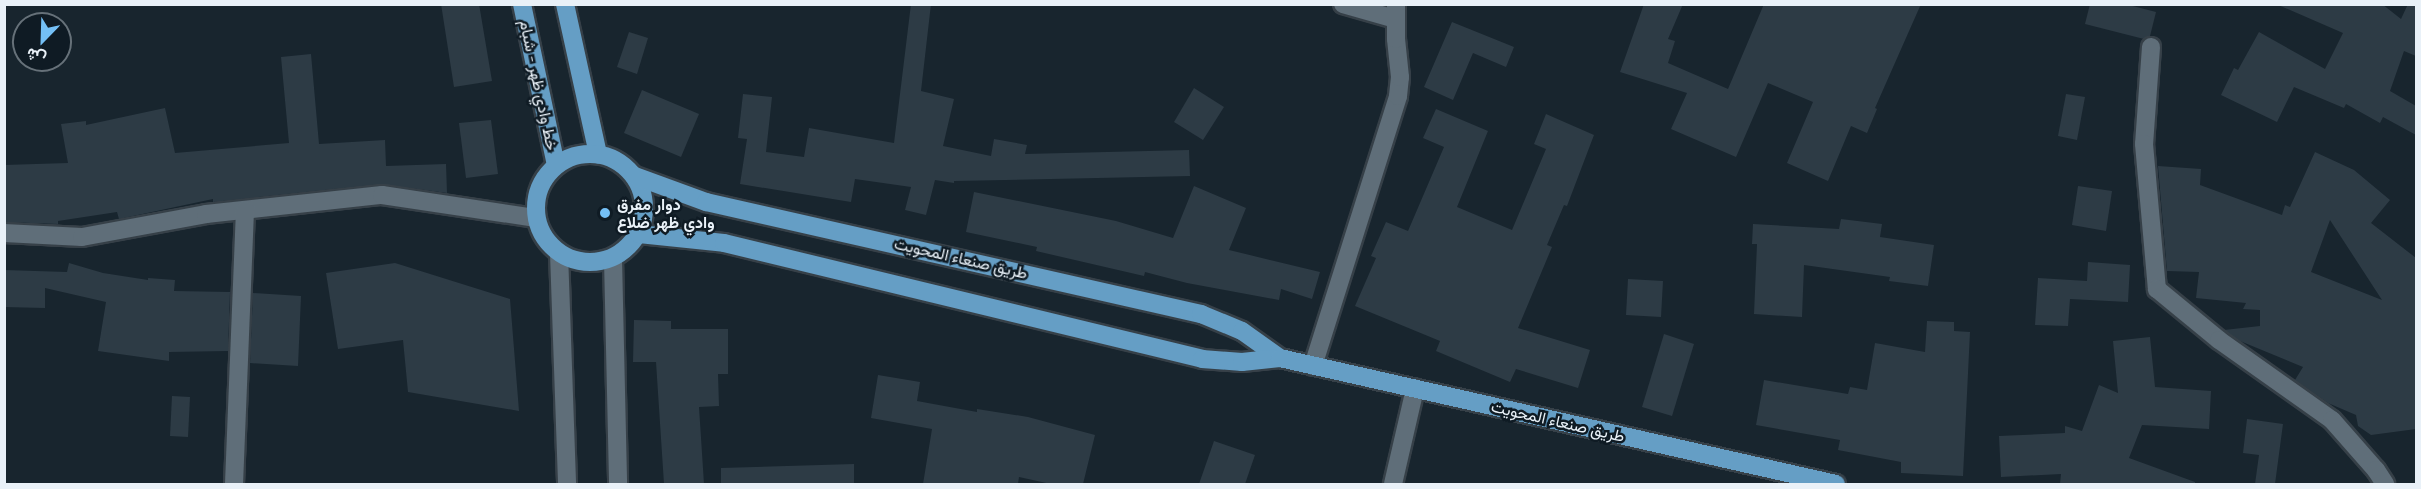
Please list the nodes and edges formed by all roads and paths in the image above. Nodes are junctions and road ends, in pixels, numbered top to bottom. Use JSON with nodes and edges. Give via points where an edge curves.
{"nodes":[{"id":1,"x":522,"y":4,"type":"edge"},
{"id":2,"x":565,"y":4,"type":"edge"},
{"id":3,"x":1343,"y":4,"type":"edge"},
{"id":4,"x":1396,"y":12,"type":"edge"},
{"id":5,"x":2151,"y":47,"type":"dead end"},
{"id":6,"x":598,"y":154,"type":"junction"},
{"id":7,"x":556,"y":165,"type":"junction"},
{"id":8,"x":635,"y":176,"type":"junction"},
{"id":9,"x":245,"y":210,"type":"junction"},
{"id":10,"x":536,"y":218,"type":"junction"},
{"id":11,"x":4,"y":233,"type":"edge"},
{"id":12,"x":639,"y":234,"type":"junction"},
{"id":13,"x":559,"y":253,"type":"junction"},
{"id":14,"x":613,"y":259,"type":"junction"},
{"id":15,"x":1280,"y":358,"type":"junction"},
{"id":16,"x":1313,"y":366,"type":"junction"},
{"id":17,"x":1415,"y":389,"type":"junction"},
{"id":18,"x":234,"y":484,"type":"edge"},
{"id":19,"x":567,"y":484,"type":"edge"},
{"id":20,"x":618,"y":484,"type":"edge"},
{"id":21,"x":1393,"y":484,"type":"edge"},
{"id":22,"x":1836,"y":484,"type":"edge"},
{"id":23,"x":2385,"y":484,"type":"edge"}],
"edges":[{"from":1,"to":7,"type":"main road","name":"خط وادي ظهر - شبام"},
{"from":2,"to":6,"type":"main road"},
{"from":3,"to":4,"type":"street"},
{"from":4,"to":16,"type":"street","via":[[1398,96]]},
{"from":5,"to":23,"type":"street","via":[[2144,144],[2157,289],[2218,340],[2332,420]]},
{"from":6,"to":7,"type":"main road","via":[[576,155]]},
{"from":6,"to":8,"type":"main road","via":[[619,161]]},
{"from":7,"to":10,"type":"main road","via":[[543,180],[536,198]]},
{"from":8,"to":12,"type":"main road","via":[[644,196],[645,217]]},
{"from":8,"to":15,"type":"main road","name":"طريق صنعاء المحويت","via":[[706,202],[1201,314],[1242,331]]},
{"from":9,"to":10,"type":"street","via":[[382,195]]},
{"from":9,"to":11,"type":"street","via":[[82,237]]},
{"from":9,"to":18,"type":"street"},
{"from":10,"to":13,"type":"main road","via":[[544,238]]},
{"from":12,"to":14,"type":"main road"},
{"from":12,"to":15,"type":"main road","name":"طريق صنعاء المحويت","via":[[724,243],[1202,359],[1242,362]]},
{"from":13,"to":14,"type":"main road","via":[[576,261],[595,263]]},
{"from":13,"to":19,"type":"street"},
{"from":14,"to":20,"type":"street"},
{"from":15,"to":16,"type":"main road","name":"طريق صنعاء المحويت"},
{"from":16,"to":17,"type":"main road","name":"طريق صنعاء المحويت"},
{"from":17,"to":21,"type":"street"},
{"from":17,"to":22,"type":"main road","name":"طريق صنعاء المحويت"}]}
